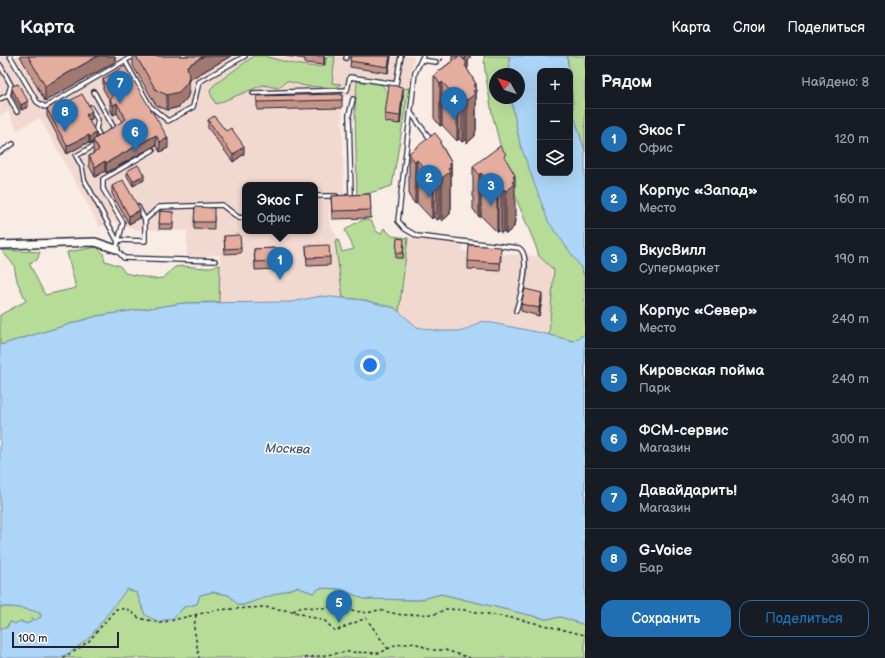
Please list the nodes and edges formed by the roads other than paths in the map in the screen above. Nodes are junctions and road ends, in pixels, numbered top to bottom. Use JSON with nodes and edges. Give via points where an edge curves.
{"nodes":[{"id":1,"x":10,"y":56,"type":"edge"},
{"id":2,"x":133,"y":56,"type":"edge"},
{"id":3,"x":245,"y":56,"type":"edge"},
{"id":4,"x":401,"y":56,"type":"edge"},
{"id":5,"x":422,"y":58,"type":"edge"},
{"id":6,"x":125,"y":59,"type":"edge"},
{"id":7,"x":436,"y":62,"type":"dead end"},
{"id":8,"x":0,"y":65,"type":"edge"},
{"id":9,"x":94,"y":92,"type":"dead end"},
{"id":10,"x":253,"y":93,"type":"dead end"},
{"id":11,"x":8,"y":95,"type":"junction"},
{"id":12,"x":0,"y":99,"type":"edge"},
{"id":13,"x":353,"y":99,"type":"dead end"},
{"id":14,"x":90,"y":107,"type":"edge"},
{"id":15,"x":17,"y":112,"type":"dead end"},
{"id":16,"x":411,"y":113,"type":"junction"},
{"id":17,"x":112,"y":135,"type":"edge"},
{"id":18,"x":107,"y":138,"type":"edge"},
{"id":19,"x":102,"y":140,"type":"junction"},
{"id":20,"x":433,"y":142,"type":"edge"},
{"id":21,"x":13,"y":144,"type":"dead end"},
{"id":22,"x":153,"y":150,"type":"dead end"},
{"id":23,"x":0,"y":152,"type":"edge"},
{"id":24,"x":318,"y":196,"type":"edge"},
{"id":25,"x":134,"y":202,"type":"edge"},
{"id":26,"x":242,"y":218,"type":"edge"},
{"id":27,"x":392,"y":219,"type":"dead end"},
{"id":28,"x":145,"y":220,"type":"junction"},
{"id":29,"x":398,"y":221,"type":"junction"},
{"id":30,"x":117,"y":243,"type":"junction"},
{"id":31,"x":0,"y":245,"type":"edge"},
{"id":32,"x":215,"y":261,"type":"dead end"},
{"id":33,"x":516,"y":311,"type":"dead end"}],
"edges":[{"from":1,"to":6,"type":"lane","via":[[37,102],[45,107]]},
{"from":2,"to":6,"type":"lane"},
{"from":3,"to":6,"type":"lane","via":[[199,82],[192,107],[168,120],[150,106]]},
{"from":4,"to":10,"type":"lane","via":[[396,84],[350,76],[348,90]]},
{"from":5,"to":7,"type":"lane"},
{"from":5,"to":16,"type":"lane","via":[[416,72]]},
{"from":8,"to":11,"type":"lane","via":[[11,85]]},
{"from":9,"to":17,"type":"lane","via":[[117,132]]},
{"from":11,"to":12,"type":"lane"},
{"from":11,"to":15,"type":"lane"},
{"from":13,"to":24,"type":"lane","via":[[349,115],[351,196]]},
{"from":14,"to":19,"type":"lane","via":[[98,120],[96,128]]},
{"from":16,"to":20,"type":"lane"},
{"from":16,"to":29,"type":"lane"},
{"from":18,"to":19,"type":"lane"},
{"from":19,"to":30,"type":"lane","via":[[76,156],[82,167],[84,179]]},
{"from":21,"to":23,"type":"lane"},
{"from":22,"to":30,"type":"lane","via":[[103,179],[103,189],[123,223]]},
{"from":25,"to":28,"type":"lane"},
{"from":26,"to":28,"type":"lane","via":[[239,218],[222,205],[159,207]]},
{"from":27,"to":29,"type":"lane"},
{"from":28,"to":30,"type":"lane","via":[[144,241]]},
{"from":29,"to":33,"type":"lane","via":[[417,236],[521,249],[524,256],[523,279]]},
{"from":30,"to":31,"type":"street"},
{"from":30,"to":32,"type":"lane","via":[[124,258]]}]}
